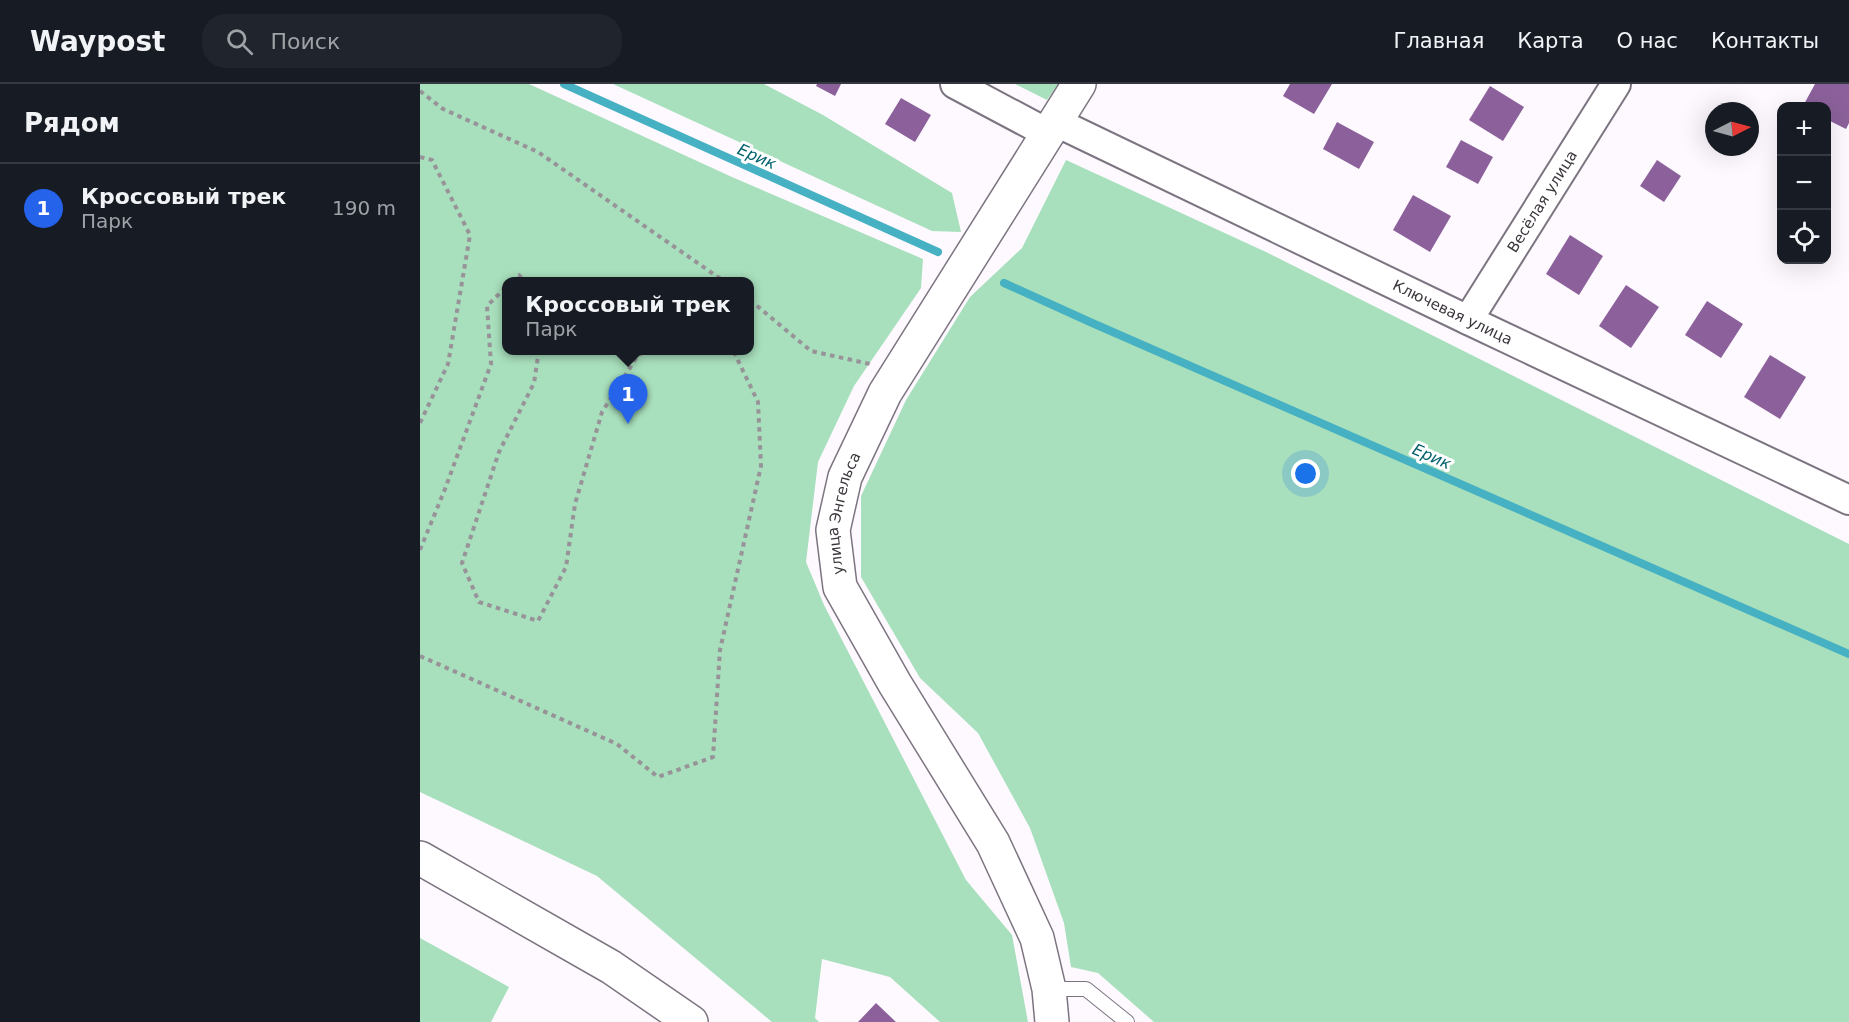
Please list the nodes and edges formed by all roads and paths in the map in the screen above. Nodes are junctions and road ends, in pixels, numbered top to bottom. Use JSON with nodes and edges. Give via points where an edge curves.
{"nodes":[{"id":1,"x":956,"y":84,"type":"edge"},
{"id":2,"x":1079,"y":84,"type":"edge"},
{"id":3,"x":1616,"y":84,"type":"edge"},
{"id":4,"x":420,"y":92,"type":"edge"},
{"id":5,"x":1052,"y":128,"type":"junction"},
{"id":6,"x":420,"y":157,"type":"edge"},
{"id":7,"x":717,"y":277,"type":"edge"},
{"id":8,"x":502,"y":292,"type":"edge"},
{"id":9,"x":754,"y":303,"type":"edge"},
{"id":10,"x":1468,"y":320,"type":"junction"},
{"id":11,"x":538,"y":355,"type":"edge"},
{"id":12,"x":638,"y":355,"type":"edge"},
{"id":13,"x":735,"y":355,"type":"edge"},
{"id":14,"x":899,"y":370,"type":"junction"},
{"id":15,"x":420,"y":423,"type":"edge"},
{"id":16,"x":1849,"y":500,"type":"edge"},
{"id":17,"x":420,"y":550,"type":"edge"},
{"id":18,"x":420,"y":656,"type":"edge"},
{"id":19,"x":420,"y":858,"type":"edge"},
{"id":20,"x":1049,"y":989,"type":"junction"},
{"id":21,"x":691,"y":1022,"type":"edge"},
{"id":22,"x":1052,"y":1022,"type":"edge"},
{"id":23,"x":1128,"y":1022,"type":"edge"}],
"edges":[{"from":1,"to":5,"type":"street","name":"Ключевая улица"},
{"from":2,"to":5,"type":"main road","name":"улица Энгельса"},
{"from":3,"to":10,"type":"street","name":"Весёлая улица"},
{"from":4,"to":7,"type":"path","via":[[443,110],[538,152]]},
{"from":5,"to":10,"type":"street","name":"Ключевая улица"},
{"from":5,"to":14,"type":"main road","name":"улица Энгельса"},
{"from":6,"to":15,"type":"path","via":[[432,160],[470,235],[448,364]]},
{"from":8,"to":17,"type":"path","via":[[487,306],[491,364]]},
{"from":9,"to":14,"type":"path","via":[[811,351]]},
{"from":10,"to":16,"type":"street","name":"Ключевая улица"},
{"from":11,"to":12,"type":"path","via":[[534,383],[500,452],[462,562],[479,602],[537,621],[566,567],[575,504],[602,412]]},
{"from":13,"to":18,"type":"path","via":[[758,402],[761,466],[720,650],[713,757],[658,777],[617,744]]},
{"from":14,"to":20,"type":"main road","name":"улица Энгельса","via":[[845,477],[832,530],[840,587],[993,843],[1037,938]]},
{"from":19,"to":21,"type":"main road","via":[[611,967]]},
{"from":20,"to":22,"type":"main road","name":"улица Энгельса"},
{"from":20,"to":23,"type":"lane","via":[[1086,989]]}]}
